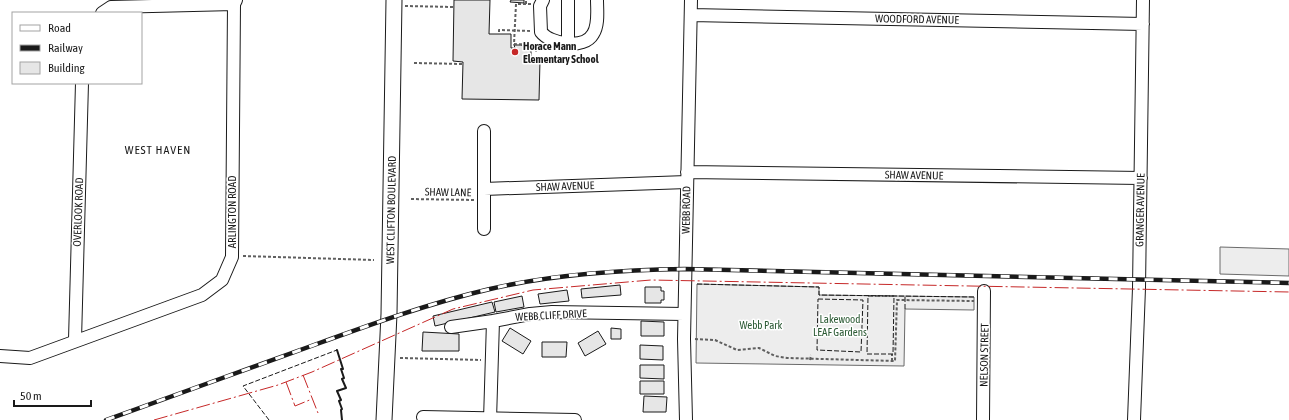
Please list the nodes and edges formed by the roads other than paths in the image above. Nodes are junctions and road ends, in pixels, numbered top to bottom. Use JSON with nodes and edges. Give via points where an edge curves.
{"nodes":[{"id":1,"x":568,"y":0,"type":"edge"},
{"id":2,"x":597,"y":0,"type":"edge"},
{"id":3,"x":692,"y":0,"type":"edge"},
{"id":4,"x":1144,"y":0,"type":"edge"},
{"id":5,"x":235,"y":2,"type":"edge"},
{"id":6,"x":538,"y":2,"type":"edge"},
{"id":7,"x":394,"y":3,"type":"edge"},
{"id":8,"x":103,"y":12,"type":"edge"},
{"id":9,"x":691,"y":15,"type":"junction"},
{"id":10,"x":1143,"y":24,"type":"junction"},
{"id":11,"x":568,"y":43,"type":"junction"},
{"id":12,"x":82,"y":84,"type":"edge"},
{"id":13,"x":484,"y":131,"type":"dead end"},
{"id":14,"x":687,"y":177,"type":"junction"},
{"id":15,"x":1141,"y":178,"type":"junction"},
{"id":16,"x":484,"y":195,"type":"junction"},
{"id":17,"x":484,"y":229,"type":"dead end"},
{"id":18,"x":984,"y":291,"type":"dead end"},
{"id":19,"x":684,"y":314,"type":"junction"},
{"id":20,"x":493,"y":321,"type":"junction"},
{"id":21,"x":451,"y":327,"type":"dead end"},
{"id":22,"x":75,"y":340,"type":"junction"},
{"id":23,"x":0,"y":356,"type":"edge"},
{"id":24,"x":423,"y":417,"type":"dead end"},
{"id":25,"x":490,"y":419,"type":"edge"},
{"id":26,"x":384,"y":420,"type":"edge"},
{"id":27,"x":575,"y":420,"type":"edge"},
{"id":28,"x":686,"y":420,"type":"edge"},
{"id":29,"x":983,"y":420,"type":"edge"},
{"id":30,"x":1134,"y":420,"type":"edge"}],
"edges":[{"from":1,"to":11,"type":"street"},
{"from":2,"to":11,"type":"street","via":[[595,32],[592,37],[583,42]]},
{"from":3,"to":9,"type":"street","name":"WEBB ROAD"},
{"from":4,"to":10,"type":"street","name":"GRANGER AVENUE"},
{"from":5,"to":8,"type":"street","via":[[111,6]]},
{"from":5,"to":22,"type":"street","name":"ARLINGTON ROAD","via":[[232,257],[222,280],[202,295]]},
{"from":6,"to":11,"type":"street","via":[[541,32],[551,41]]},
{"from":7,"to":26,"type":"main road","name":"WEST CLIFTON BOULEVARD","via":[[390,298]]},
{"from":9,"to":10,"type":"street","name":"WOODFORD AVENUE"},
{"from":9,"to":14,"type":"street","name":"WEBB ROAD"},
{"from":10,"to":15,"type":"street","name":"GRANGER AVENUE"},
{"from":12,"to":22,"type":"street","name":"OVERLOOK ROAD"},
{"from":13,"to":16,"type":"street"},
{"from":14,"to":15,"type":"street","name":"SHAW AVENUE"},
{"from":14,"to":16,"type":"street","name":"SHAW AVENUE"},
{"from":14,"to":19,"type":"street","name":"WEBB ROAD"},
{"from":15,"to":30,"type":"street","name":"GRANGER AVENUE"},
{"from":16,"to":17,"type":"street"},
{"from":18,"to":29,"type":"street","name":"NELSON STREET"},
{"from":19,"to":20,"type":"street","name":"WEBB CLIFF DRIVE","via":[[552,312]]},
{"from":19,"to":28,"type":"street","name":"WEBB ROAD"},
{"from":20,"to":21,"type":"street","name":"WEBB CLIFF DRIVE"},
{"from":20,"to":25,"type":"street"},
{"from":22,"to":23,"type":"street","name":"ARLINGTON ROAD","via":[[30,358]]},
{"from":24,"to":25,"type":"street"},
{"from":25,"to":27,"type":"street"}]}
